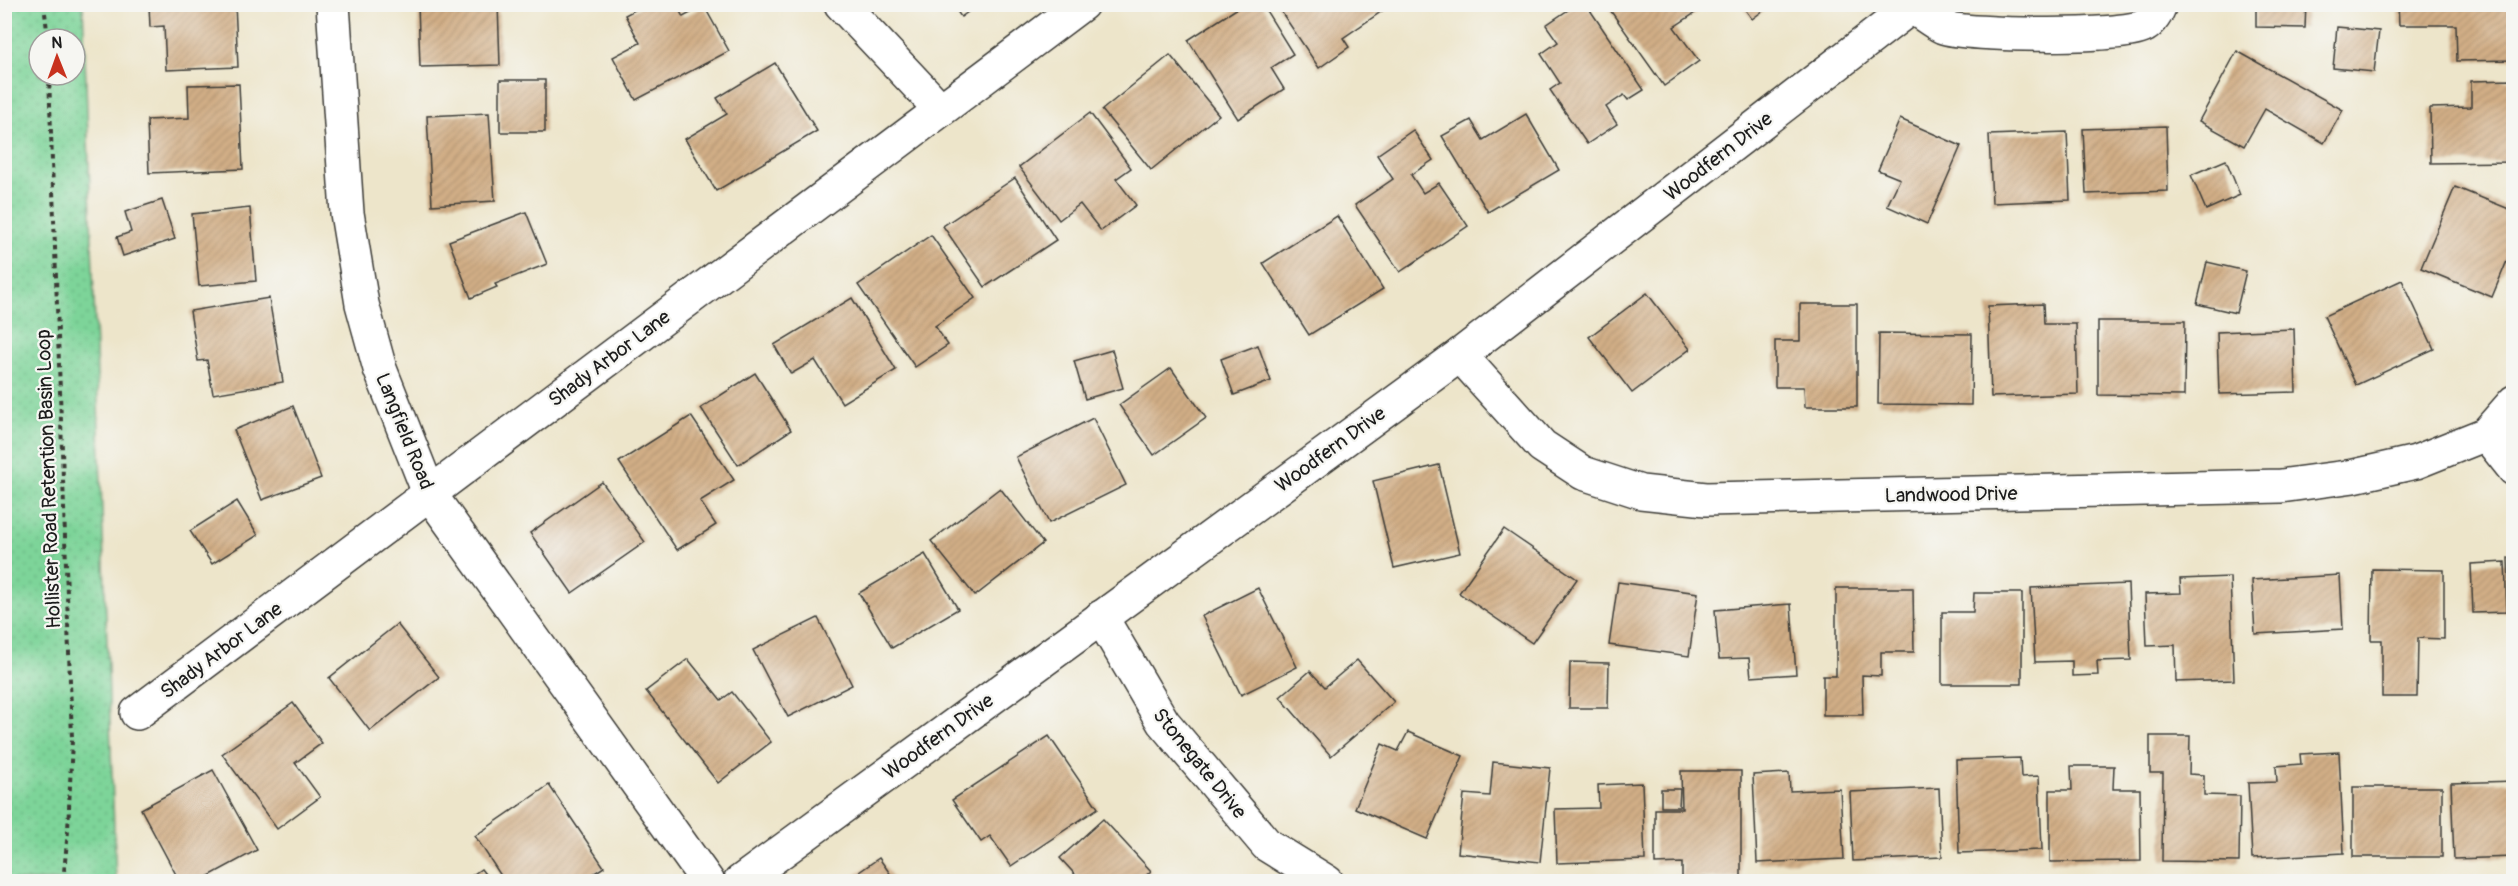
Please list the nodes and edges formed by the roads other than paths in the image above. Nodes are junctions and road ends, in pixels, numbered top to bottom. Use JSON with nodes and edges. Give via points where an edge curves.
{"nodes":[{"id":1,"x":333,"y":4,"type":"edge"},
{"id":2,"x":841,"y":4,"type":"edge"},
{"id":3,"x":1082,"y":4,"type":"edge"},
{"id":4,"x":2160,"y":4,"type":"edge"},
{"id":5,"x":1914,"y":6,"type":"edge"},
{"id":6,"x":940,"y":109,"type":"junction"},
{"id":7,"x":1461,"y":355,"type":"junction"},
{"id":8,"x":2514,"y":402,"type":"edge"},
{"id":9,"x":2486,"y":434,"type":"junction"},
{"id":10,"x":2514,"y":469,"type":"edge"},
{"id":11,"x":429,"y":493,"type":"junction"},
{"id":12,"x":1101,"y":617,"type":"junction"},
{"id":13,"x":137,"y":713,"type":"dead end"},
{"id":14,"x":708,"y":882,"type":"edge"},
{"id":15,"x":740,"y":882,"type":"edge"},
{"id":16,"x":1327,"y":882,"type":"edge"}],
"edges":[{"from":1,"to":11,"type":"street","name":"Langfield Road","via":[[347,213],[362,304],[380,369]]},
{"from":2,"to":6,"type":"street"},
{"from":3,"to":6,"type":"street","name":"Shady Arbor Lane"},
{"from":4,"to":5,"type":"street","name":"Woodfern Drive","via":[[2159,11],[2144,26],[2120,33],[1987,33],[1944,27]]},
{"from":5,"to":7,"type":"street","name":"Woodfern Drive"},
{"from":6,"to":11,"type":"street","name":"Shady Arbor Lane"},
{"from":7,"to":9,"type":"street","name":"Landwood Drive","via":[[1542,446],[1583,473],[1641,492],[1706,500],[2281,486],[2416,462]]},
{"from":7,"to":12,"type":"street","name":"Woodfern Drive"},
{"from":8,"to":9,"type":"street","name":"Landwood Drive"},
{"from":9,"to":10,"type":"street"},
{"from":11,"to":13,"type":"street","name":"Shady Arbor Lane"},
{"from":11,"to":14,"type":"street","name":"Langfield Road"},
{"from":12,"to":15,"type":"street","name":"Woodfern Drive"},
{"from":12,"to":16,"type":"street","name":"Stonegate Drive","via":[[1163,722],[1259,836]]}]}
